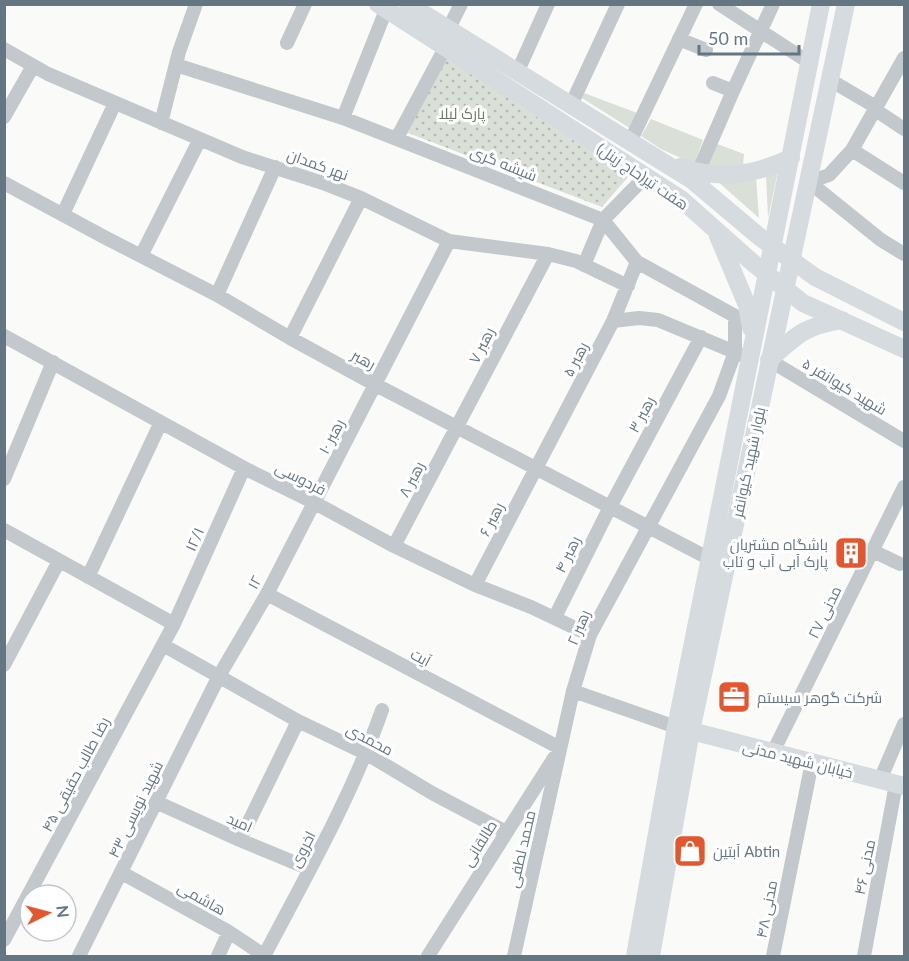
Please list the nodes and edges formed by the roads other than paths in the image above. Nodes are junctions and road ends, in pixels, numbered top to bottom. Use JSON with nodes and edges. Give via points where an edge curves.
{"nodes":[{"id":1,"x":196,"y":4,"type":"edge"},
{"id":2,"x":305,"y":4,"type":"edge"},
{"id":3,"x":408,"y":4,"type":"edge"},
{"id":4,"x":461,"y":4,"type":"edge"},
{"id":5,"x":548,"y":4,"type":"edge"},
{"id":6,"x":618,"y":4,"type":"edge"},
{"id":7,"x":696,"y":4,"type":"edge"},
{"id":8,"x":719,"y":4,"type":"edge"},
{"id":9,"x":773,"y":4,"type":"edge"},
{"id":10,"x":821,"y":4,"type":"edge"},
{"id":11,"x":846,"y":4,"type":"edge"},
{"id":12,"x":382,"y":7,"type":"edge"},
{"id":13,"x":448,"y":30,"type":"junction"},
{"id":14,"x":760,"y":31,"type":"junction"},
{"id":15,"x":679,"y":39,"type":"junction"},
{"id":16,"x":287,"y":43,"type":"dead end"},
{"id":17,"x":445,"y":48,"type":"junction"},
{"id":18,"x":4,"y":49,"type":"edge"},
{"id":19,"x":706,"y":50,"type":"dead end"},
{"id":20,"x":904,"y":58,"type":"edge"},
{"id":21,"x":810,"y":63,"type":"junction"},
{"id":22,"x":176,"y":65,"type":"junction"},
{"id":23,"x":33,"y":66,"type":"junction"},
{"id":24,"x":517,"y":73,"type":"junction"},
{"id":25,"x":830,"y":80,"type":"junction"},
{"id":26,"x":713,"y":83,"type":"dead end"},
{"id":27,"x":733,"y":90,"type":"junction"},
{"id":28,"x":115,"y":103,"type":"junction"},
{"id":29,"x":571,"y":105,"type":"junction"},
{"id":30,"x":876,"y":106,"type":"junction"},
{"id":31,"x":4,"y":117,"type":"edge"},
{"id":32,"x":343,"y":118,"type":"junction"},
{"id":33,"x":161,"y":123,"type":"junction"},
{"id":34,"x":904,"y":129,"type":"edge"},
{"id":35,"x":398,"y":138,"type":"junction"},
{"id":36,"x":200,"y":139,"type":"junction"},
{"id":37,"x":630,"y":142,"type":"junction"},
{"id":38,"x":852,"y":150,"type":"junction"},
{"id":39,"x":791,"y":158,"type":"junction"},
{"id":40,"x":275,"y":166,"type":"junction"},
{"id":41,"x":646,"y":176,"type":"junction"},
{"id":42,"x":695,"y":176,"type":"junction"},
{"id":43,"x":809,"y":182,"type":"junction"},
{"id":44,"x":4,"y":183,"type":"edge"},
{"id":45,"x":904,"y":183,"type":"edge"},
{"id":46,"x":361,"y":198,"type":"junction"},
{"id":47,"x":681,"y":199,"type":"junction"},
{"id":48,"x":63,"y":214,"type":"junction"},
{"id":49,"x":603,"y":220,"type":"junction"},
{"id":50,"x":714,"y":229,"type":"junction"},
{"id":51,"x":449,"y":241,"type":"junction"},
{"id":52,"x":773,"y":246,"type":"junction"},
{"id":53,"x":548,"y":254,"type":"junction"},
{"id":54,"x":904,"y":254,"type":"edge"},
{"id":55,"x":141,"y":256,"type":"junction"},
{"id":56,"x":791,"y":260,"type":"junction"},
{"id":57,"x":637,"y":262,"type":"junction"},
{"id":58,"x":584,"y":265,"type":"junction"},
{"id":59,"x":766,"y":274,"type":"junction"},
{"id":60,"x":628,"y":286,"type":"junction"},
{"id":61,"x":786,"y":289,"type":"junction"},
{"id":62,"x":217,"y":295,"type":"junction"},
{"id":63,"x":842,"y":320,"type":"junction"},
{"id":64,"x":613,"y":321,"type":"junction"},
{"id":65,"x":904,"y":322,"type":"edge"},
{"id":66,"x":4,"y":336,"type":"edge"},
{"id":67,"x":290,"y":338,"type":"junction"},
{"id":68,"x":701,"y":338,"type":"junction"},
{"id":69,"x":904,"y":349,"type":"edge"},
{"id":70,"x":746,"y":350,"type":"junction"},
{"id":71,"x":770,"y":360,"type":"junction"},
{"id":72,"x":53,"y":362,"type":"junction"},
{"id":73,"x":376,"y":385,"type":"junction"},
{"id":74,"x":161,"y":422,"type":"junction"},
{"id":75,"x":457,"y":428,"type":"junction"},
{"id":76,"x":904,"y":441,"type":"edge"},
{"id":77,"x":244,"y":468,"type":"junction"},
{"id":78,"x":536,"y":468,"type":"junction"},
{"id":79,"x":4,"y":479,"type":"edge"},
{"id":80,"x":904,"y":487,"type":"edge"},
{"id":81,"x":315,"y":502,"type":"junction"},
{"id":82,"x":610,"y":507,"type":"junction"},
{"id":83,"x":648,"y":527,"type":"junction"},
{"id":84,"x":4,"y":530,"type":"edge"},
{"id":85,"x":394,"y":546,"type":"junction"},
{"id":86,"x":873,"y":551,"type":"junction"},
{"id":87,"x":710,"y":559,"type":"junction"},
{"id":88,"x":59,"y":561,"type":"junction"},
{"id":89,"x":900,"y":564,"type":"dead end"},
{"id":90,"x":88,"y":577,"type":"junction"},
{"id":91,"x":475,"y":585,"type":"junction"},
{"id":92,"x":267,"y":594,"type":"junction"},
{"id":93,"x":555,"y":617,"type":"junction"},
{"id":94,"x":174,"y":624,"type":"junction"},
{"id":95,"x":591,"y":635,"type":"junction"},
{"id":96,"x":163,"y":645,"type":"junction"},
{"id":97,"x":4,"y":665,"type":"edge"},
{"id":98,"x":219,"y":676,"type":"junction"},
{"id":99,"x":573,"y":691,"type":"junction"},
{"id":100,"x":382,"y":710,"type":"dead end"},
{"id":101,"x":298,"y":721,"type":"junction"},
{"id":102,"x":683,"y":729,"type":"junction"},
{"id":103,"x":903,"y":731,"type":"edge"},
{"id":104,"x":560,"y":748,"type":"junction"},
{"id":105,"x":773,"y":752,"type":"junction"},
{"id":106,"x":367,"y":754,"type":"junction"},
{"id":107,"x":812,"y":762,"type":"junction"},
{"id":108,"x":894,"y":783,"type":"edge"},
{"id":109,"x":156,"y":802,"type":"junction"},
{"id":110,"x":506,"y":832,"type":"junction"},
{"id":111,"x":240,"y":840,"type":"junction"},
{"id":112,"x":310,"y":869,"type":"junction"},
{"id":113,"x":122,"y":873,"type":"junction"},
{"id":114,"x":229,"y":932,"type":"junction"},
{"id":115,"x":4,"y":940,"type":"edge"},
{"id":116,"x":264,"y":956,"type":"edge"},
{"id":117,"x":79,"y":957,"type":"edge"},
{"id":118,"x":218,"y":957,"type":"edge"},
{"id":119,"x":428,"y":957,"type":"edge"},
{"id":120,"x":514,"y":957,"type":"edge"},
{"id":121,"x":635,"y":957,"type":"edge"},
{"id":122,"x":651,"y":957,"type":"edge"},
{"id":123,"x":773,"y":957,"type":"edge"},
{"id":124,"x":864,"y":957,"type":"edge"}],
"edges":[{"from":1,"to":22,"type":"street"},
{"from":2,"to":16,"type":"street"},
{"from":3,"to":13,"type":"main road","name":"هفت تیر(حاج زینل)"},
{"from":4,"to":13,"type":"street"},
{"from":5,"to":24,"type":"street"},
{"from":6,"to":29,"type":"street"},
{"from":7,"to":15,"type":"street"},
{"from":8,"to":14,"type":"street"},
{"from":9,"to":14,"type":"street"},
{"from":10,"to":21,"type":"main road","name":"بلوار شهید کیوانفر"},
{"from":11,"to":25,"type":"main road","name":"بلوار شهید کیوانفر"},
{"from":12,"to":17,"type":"main road","name":"هفت تیر(حاج زینل)"},
{"from":12,"to":32,"type":"street"},
{"from":13,"to":24,"type":"main road","name":"هفت تیر(حاج زینل)"},
{"from":14,"to":21,"type":"street"},
{"from":14,"to":27,"type":"street"},
{"from":15,"to":19,"type":"street"},
{"from":15,"to":37,"type":"street"},
{"from":17,"to":35,"type":"street"},
{"from":17,"to":41,"type":"main road","name":"هفت تیر(حاج زینل)"},
{"from":18,"to":23,"type":"street","name":"نهر کمدان"},
{"from":20,"to":30,"type":"street"},
{"from":21,"to":39,"type":"main road","name":"بلوار شهید کیوانفر"},
{"from":22,"to":32,"type":"street","name":"شیشه گری"},
{"from":22,"to":33,"type":"street"},
{"from":23,"to":28,"type":"street","name":"نهر کمدان"},
{"from":23,"to":31,"type":"street"},
{"from":24,"to":29,"type":"main road","name":"هفت تیر(حاج زینل)"},
{"from":25,"to":30,"type":"street"},
{"from":25,"to":43,"type":"main road","name":"بلوار شهید کیوانفر"},
{"from":26,"to":27,"type":"street"},
{"from":27,"to":42,"type":"street"},
{"from":28,"to":33,"type":"street","name":"نهر کمدان"},
{"from":28,"to":48,"type":"street"},
{"from":29,"to":37,"type":"main road","name":"هفت تیر(حاج زینل)"},
{"from":30,"to":34,"type":"street","via":[[877,111]]},
{"from":30,"to":38,"type":"street"},
{"from":32,"to":35,"type":"street","name":"شیشه گری"},
{"from":33,"to":36,"type":"street","name":"نهر کمدان"},
{"from":35,"to":49,"type":"street","name":"شیشه گری"},
{"from":36,"to":40,"type":"street","name":"نهر کمدان"},
{"from":36,"to":55,"type":"street"},
{"from":37,"to":42,"type":"main road","name":"هفت تیر(حاج زینل)"},
{"from":38,"to":43,"type":"street","via":[[829,175]]},
{"from":38,"to":45,"type":"street"},
{"from":39,"to":42,"type":"main road","via":[[761,171]]},
{"from":39,"to":52,"type":"main road","name":"بلوار شهید کیوانفر"},
{"from":40,"to":46,"type":"street","name":"نهر کمدان"},
{"from":40,"to":62,"type":"street"},
{"from":41,"to":47,"type":"main road","name":"هفت تیر(حاج زینل)"},
{"from":41,"to":49,"type":"street"},
{"from":42,"to":47,"type":"main road","via":[[692,193]]},
{"from":42,"to":52,"type":"main road","name":"هفت تیر(حاج زینل)"},
{"from":43,"to":54,"type":"street"},
{"from":43,"to":56,"type":"main road","name":"بلوار شهید کیوانفر"},
{"from":44,"to":48,"type":"street","name":"رهبر"},
{"from":46,"to":51,"type":"street","name":"نهر کمدان"},
{"from":46,"to":67,"type":"street"},
{"from":47,"to":50,"type":"main road","name":"هفت تیر(حاج زینل)"},
{"from":48,"to":55,"type":"street","name":"رهبر"},
{"from":49,"to":57,"type":"street","name":"شیشه گری"},
{"from":49,"to":58,"type":"street"},
{"from":50,"to":59,"type":"main road","name":"هفت تیر(حاج زینل)"},
{"from":50,"to":70,"type":"main road","via":[[747,305]]},
{"from":51,"to":53,"type":"street","name":"نهر کمدان"},
{"from":51,"to":73,"type":"street","name":"رهبر ۱۰"},
{"from":52,"to":56,"type":"main road","name":"هفت تیر(حاج زینل)"},
{"from":52,"to":59,"type":"main road","name":"بلوار شهید کیوانفر"},
{"from":53,"to":58,"type":"street","name":"نهر کمدان"},
{"from":53,"to":75,"type":"street","name":"رهبر ۷"},
{"from":55,"to":62,"type":"street","name":"رهبر"},
{"from":56,"to":61,"type":"main road","name":"بلوار شهید کیوانفر"},
{"from":56,"to":65,"type":"main road","name":"هفت تیر(حاج زینل)","via":[[814,277]]},
{"from":57,"to":60,"type":"street","name":"رهبر ۵"},
{"from":57,"to":70,"type":"street","name":"رهبر ۲","via":[[735,316]]},
{"from":58,"to":60,"type":"street","name":"نهر کمدان"},
{"from":59,"to":61,"type":"main road","name":"هفت تیر(حاج زینل)"},
{"from":59,"to":70,"type":"main road","name":"بلوار شهید کیوانفر"},
{"from":60,"to":64,"type":"street","name":"رهبر ۵"},
{"from":61,"to":63,"type":"main road","name":"هفت تیر(حاج زینل)","via":[[804,303]]},
{"from":61,"to":71,"type":"main road","name":"بلوار شهید کیوانفر"},
{"from":62,"to":67,"type":"street","name":"رهبر"},
{"from":63,"to":69,"type":"main road","name":"هفت تیر(حاج زینل)"},
{"from":63,"to":71,"type":"main road","via":[[803,331]]},
{"from":64,"to":68,"type":"street","via":[[658,320]]},
{"from":64,"to":78,"type":"street","name":"رهبر ۵"},
{"from":66,"to":72,"type":"street","name":"فردوسی"},
{"from":67,"to":73,"type":"street","name":"رهبر"},
{"from":68,"to":70,"type":"street"},
{"from":68,"to":82,"type":"street","name":"رهبر ۳"},
{"from":70,"to":83,"type":"street","name":"رهبر ۲"},
{"from":70,"to":87,"type":"main road","name":"بلوار شهید کیوانفر"},
{"from":71,"to":76,"type":"street","name":"شهید کیوانفر ۵"},
{"from":71,"to":102,"type":"main road","name":"بلوار شهید کیوانفر"},
{"from":72,"to":74,"type":"street","name":"فردوسی"},
{"from":72,"to":79,"type":"street"},
{"from":73,"to":75,"type":"street","name":"رهبر"},
{"from":73,"to":81,"type":"street","name":"رهبر ۱۰"},
{"from":74,"to":77,"type":"street","name":"فردوسی"},
{"from":74,"to":90,"type":"street"},
{"from":75,"to":78,"type":"street","name":"رهبر"},
{"from":75,"to":85,"type":"street","name":"رهبر ۸"},
{"from":77,"to":81,"type":"street","name":"فردوسی"},
{"from":77,"to":94,"type":"street","name":"۱۲/۱"},
{"from":78,"to":82,"type":"street","name":"رهبر"},
{"from":78,"to":91,"type":"street","name":"رهبر ۶"},
{"from":80,"to":86,"type":"street","name":"مدنی ۲۷"},
{"from":81,"to":85,"type":"street","name":"فردوسی"},
{"from":81,"to":92,"type":"street","name":"۱۲"},
{"from":82,"to":83,"type":"street","name":"رهبر"},
{"from":82,"to":93,"type":"street","name":"رهبر ۴"},
{"from":83,"to":87,"type":"street","name":"رهبر"},
{"from":83,"to":95,"type":"street","name":"رهبر ۲"},
{"from":84,"to":88,"type":"street"},
{"from":85,"to":91,"type":"street","name":"فردوسی"},
{"from":86,"to":89,"type":"street"},
{"from":86,"to":105,"type":"street","name":"مدنی ۲۷"},
{"from":87,"to":102,"type":"main road","name":"بلوار شهید کیوانفر"},
{"from":88,"to":90,"type":"street"},
{"from":88,"to":97,"type":"street"},
{"from":90,"to":94,"type":"street"},
{"from":91,"to":93,"type":"street","name":"فردوسی"},
{"from":92,"to":98,"type":"street","name":"۱۲"},
{"from":92,"to":104,"type":"street","name":"آیت"},
{"from":93,"to":95,"type":"street","name":"فردوسی"},
{"from":94,"to":96,"type":"street","name":"۴۵ رضا طالب حقیقی"},
{"from":95,"to":99,"type":"street","name":"رهبر ۲"},
{"from":96,"to":98,"type":"street","name":"محمدی"},
{"from":96,"to":115,"type":"street","name":"۴۵ رضا طالب حقیقی"},
{"from":98,"to":101,"type":"street","name":"محمدی"},
{"from":98,"to":109,"type":"street","name":"۴۳ شهید نویسی"},
{"from":99,"to":102,"type":"street"},
{"from":99,"to":104,"type":"street","name":"رهبر ۲"},
{"from":100,"to":106,"type":"street","name":"اخروی"},
{"from":101,"to":106,"type":"street","name":"محمدی"},
{"from":101,"to":111,"type":"street"},
{"from":102,"to":105,"type":"main road","name":"خیابان شهید مدنی"},
{"from":102,"to":121,"type":"main road","name":"بلوار شهید کیوانفر"},
{"from":102,"to":122,"type":"main road","name":"بلوار شهید کیوانفر"},
{"from":103,"to":108,"type":"street","name":"مدنی ۴۶"},
{"from":104,"to":110,"type":"street","name":"طالقانی"},
{"from":104,"to":120,"type":"street","name":"محمد لطفی"},
{"from":105,"to":107,"type":"main road","name":"خیابان شهید مدنی"},
{"from":106,"to":110,"type":"street","name":"محمدی"},
{"from":106,"to":112,"type":"street","name":"اخروی"},
{"from":107,"to":108,"type":"main road","name":"خیابان شهید مدنی"},
{"from":107,"to":123,"type":"street","name":"مدنی ۴۸"},
{"from":108,"to":124,"type":"street","name":"مدنی ۴۶"},
{"from":109,"to":111,"type":"street","name":"امید"},
{"from":109,"to":113,"type":"street","name":"۴۳ شهید نویسی"},
{"from":110,"to":119,"type":"street","name":"طالقانی"},
{"from":111,"to":112,"type":"street","name":"امید"},
{"from":112,"to":116,"type":"street","name":"اخروی"},
{"from":113,"to":114,"type":"street","name":"هاشمی"},
{"from":113,"to":117,"type":"street","name":"۴۳ شهید نویسی"},
{"from":114,"to":116,"type":"street","name":"هاشمی"},
{"from":114,"to":118,"type":"street"}]}
